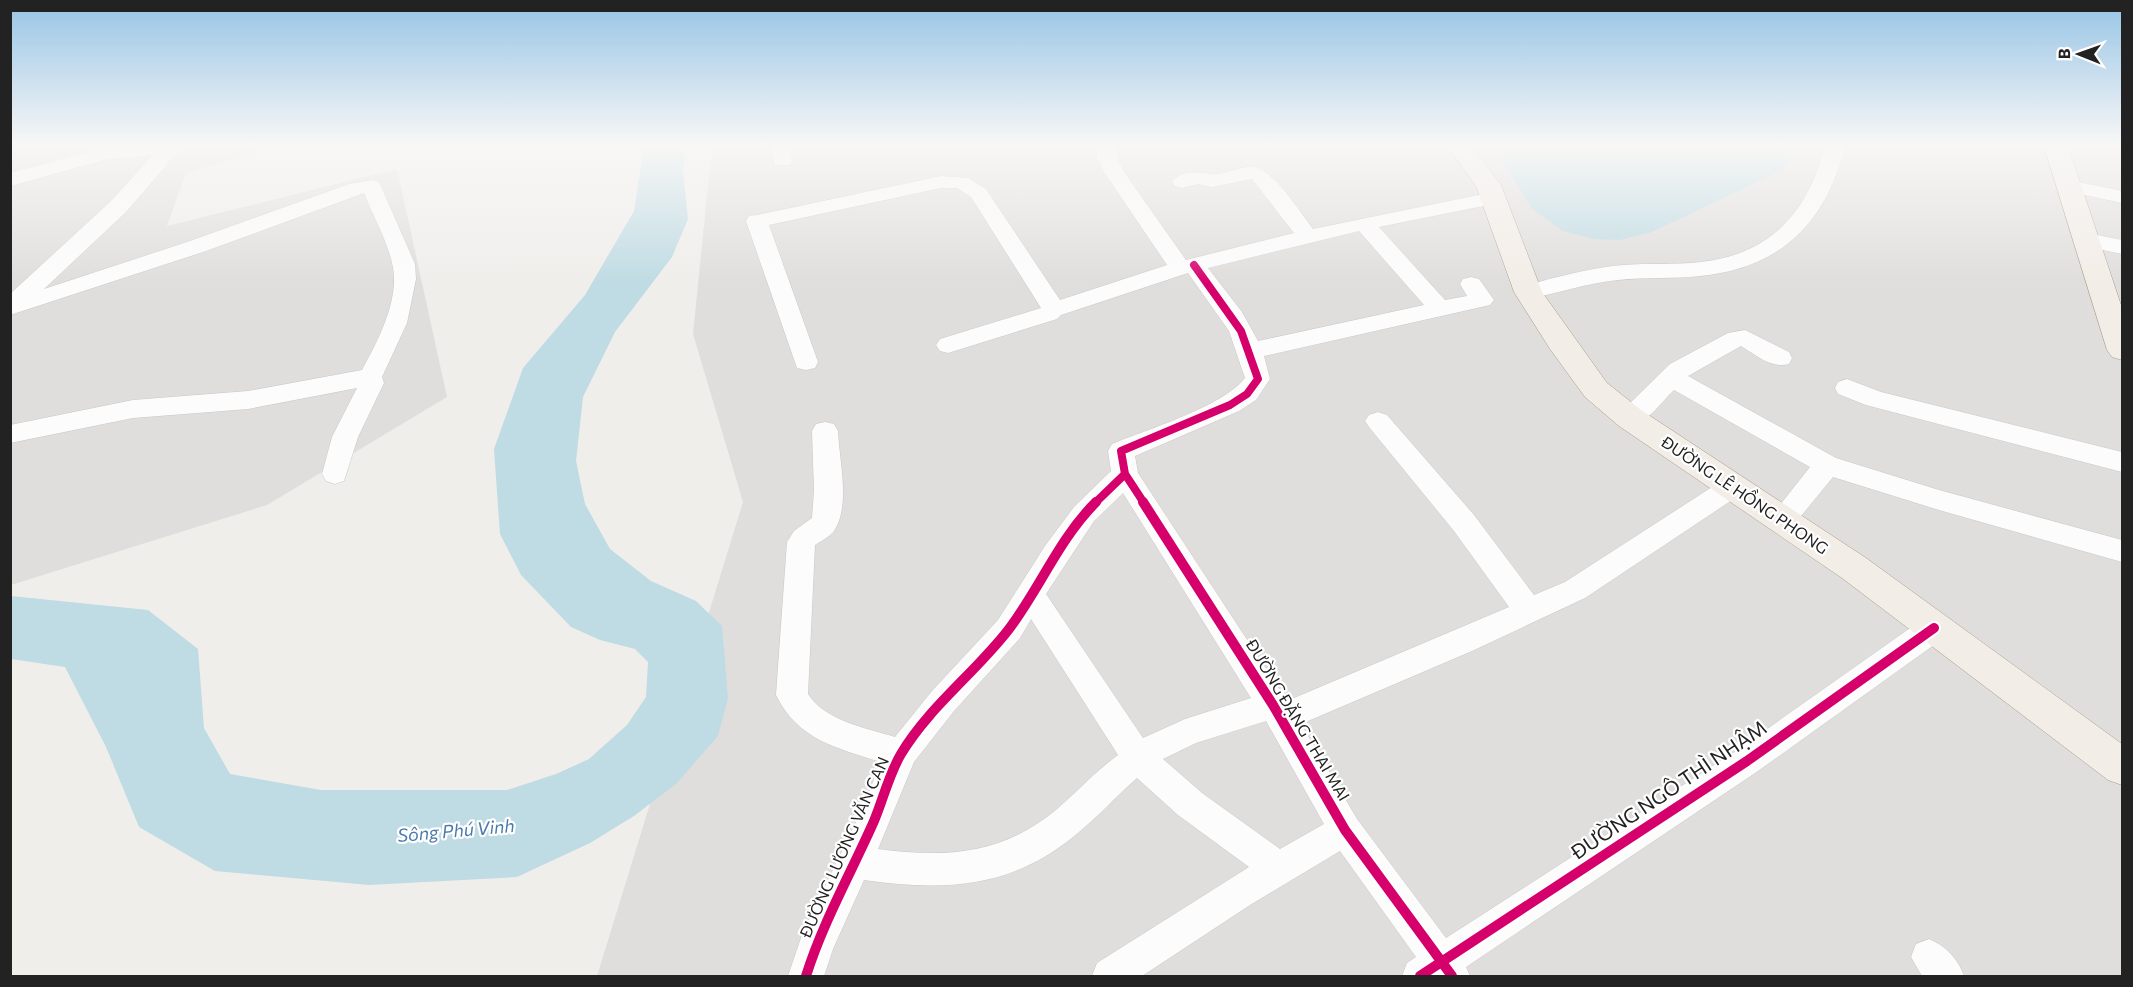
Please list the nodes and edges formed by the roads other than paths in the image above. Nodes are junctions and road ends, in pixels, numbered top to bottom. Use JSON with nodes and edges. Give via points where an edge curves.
{"nodes":[{"id":1,"x":132,"y":192,"type":"edge"},
{"id":2,"x":345,"y":192,"type":"edge"},
{"id":3,"x":374,"y":192,"type":"edge"},
{"id":4,"x":889,"y":192,"type":"edge"},
{"id":5,"x":978,"y":192,"type":"edge"},
{"id":6,"x":1129,"y":192,"type":"edge"},
{"id":7,"x":1273,"y":192,"type":"edge"},
{"id":8,"x":1491,"y":192,"type":"edge"},
{"id":9,"x":1820,"y":192,"type":"edge"},
{"id":10,"x":2072,"y":192,"type":"edge"},
{"id":11,"x":2099,"y":192,"type":"edge"},
{"id":12,"x":2122,"y":197,"type":"edge"},
{"id":13,"x":1493,"y":198,"type":"junction"},
{"id":14,"x":1364,"y":224,"type":"junction"},
{"id":15,"x":1308,"y":237,"type":"junction"},
{"id":16,"x":2087,"y":240,"type":"junction"},
{"id":17,"x":2122,"y":247,"type":"edge"},
{"id":18,"x":1187,"y":267,"type":"junction"},
{"id":19,"x":1471,"y":284,"type":"dead end"},
{"id":20,"x":1528,"y":292,"type":"junction"},
{"id":21,"x":10,"y":308,"type":"edge"},
{"id":22,"x":1440,"y":309,"type":"junction"},
{"id":23,"x":1053,"y":310,"type":"junction"},
{"id":24,"x":948,"y":345,"type":"dead end"},
{"id":25,"x":2122,"y":350,"type":"edge"},
{"id":26,"x":1251,"y":351,"type":"junction"},
{"id":27,"x":1780,"y":358,"type":"dead end"},
{"id":28,"x":806,"y":362,"type":"dead end"},
{"id":29,"x":370,"y":377,"type":"junction"},
{"id":30,"x":1670,"y":377,"type":"junction"},
{"id":31,"x":1847,"y":388,"type":"dead end"},
{"id":32,"x":1630,"y":418,"type":"junction"},
{"id":33,"x":1378,"y":420,"type":"dead end"},
{"id":34,"x":825,"y":431,"type":"dead end"},
{"id":35,"x":10,"y":434,"type":"edge"},
{"id":36,"x":2122,"y":462,"type":"edge"},
{"id":37,"x":1827,"y":465,"type":"junction"},
{"id":38,"x":335,"y":474,"type":"dead end"},
{"id":39,"x":1125,"y":474,"type":"junction"},
{"id":40,"x":1732,"y":487,"type":"junction"},
{"id":41,"x":1782,"y":520,"type":"junction"},
{"id":42,"x":2122,"y":551,"type":"edge"},
{"id":43,"x":1031,"y":595,"type":"junction"},
{"id":44,"x":1529,"y":611,"type":"junction"},
{"id":45,"x":1934,"y":628,"type":"junction"},
{"id":46,"x":1277,"y":711,"type":"junction"},
{"id":47,"x":901,"y":754,"type":"junction"},
{"id":48,"x":1138,"y":758,"type":"junction"},
{"id":49,"x":2122,"y":767,"type":"edge"},
{"id":50,"x":1345,"y":830,"type":"junction"},
{"id":51,"x":855,"y":862,"type":"junction"},
{"id":52,"x":1278,"y":868,"type":"junction"},
{"id":53,"x":1438,"y":972,"type":"edge"},
{"id":54,"x":806,"y":976,"type":"edge"},
{"id":55,"x":1110,"y":976,"type":"edge"}],
"edges":[{"from":1,"to":21,"type":"street"},
{"from":2,"to":21,"type":"street"},
{"from":3,"to":29,"type":"street","via":[[404,264],[405,278],[397,321]]},
{"from":4,"to":28,"type":"street","via":[[761,219],[757,225]]},
{"from":5,"to":23,"type":"street"},
{"from":6,"to":18,"type":"street"},
{"from":7,"to":15,"type":"street"},
{"from":8,"to":13,"type":"main road","name":"ĐƯỜNG LÊ HỒNG PHONG"},
{"from":9,"to":20,"type":"street","via":[[1804,219],[1788,236],[1727,265],[1625,272]]},
{"from":10,"to":16,"type":"main road"},
{"from":11,"to":12,"type":"street"},
{"from":13,"to":14,"type":"street"},
{"from":13,"to":20,"type":"main road","name":"ĐƯỜNG LÊ HỒNG PHONG"},
{"from":14,"to":15,"type":"street"},
{"from":14,"to":22,"type":"street"},
{"from":15,"to":18,"type":"street"},
{"from":16,"to":17,"type":"street"},
{"from":16,"to":25,"type":"main road"},
{"from":18,"to":23,"type":"street"},
{"from":18,"to":26,"type":"street","via":[[1238,322]]},
{"from":19,"to":22,"type":"street","via":[[1482,300]]},
{"from":20,"to":32,"type":"main road","name":"ĐƯỜNG LÊ HỒNG PHONG","via":[[1596,390]]},
{"from":22,"to":26,"type":"street"},
{"from":23,"to":24,"type":"street"},
{"from":26,"to":39,"type":"street","via":[[1258,379],[1246,394],[1230,405],[1121,451]]},
{"from":27,"to":30,"type":"street","via":[[1742,337]]},
{"from":29,"to":35,"type":"street","via":[[248,400],[133,409]]},
{"from":29,"to":38,"type":"street","via":[[372,383],[345,437]]},
{"from":30,"to":32,"type":"street"},
{"from":30,"to":37,"type":"street"},
{"from":31,"to":36,"type":"street","via":[[1875,399]]},
{"from":32,"to":40,"type":"main road","name":"ĐƯỜNG LÊ HỒNG PHONG"},
{"from":33,"to":44,"type":"street","via":[[1464,523]]},
{"from":34,"to":47,"type":"street","via":[[827,512],[822,526],[801,542],[792,695],[805,716],[825,727]]},
{"from":37,"to":41,"type":"street"},
{"from":37,"to":42,"type":"street"},
{"from":39,"to":43,"type":"street","name":"ĐƯỜNG LƯƠNG VĂN CAN","via":[[1084,514]]},
{"from":39,"to":46,"type":"street","name":"ĐƯỜNG ĐẶNG THAI MAI"},
{"from":40,"to":41,"type":"main road","name":"ĐƯỜNG LÊ HỒNG PHONG"},
{"from":40,"to":44,"type":"street","via":[[1575,590]]},
{"from":41,"to":45,"type":"main road","name":"ĐƯỜNG LÊ HỒNG PHONG"},
{"from":43,"to":47,"type":"street","name":"ĐƯỜNG LƯƠNG VĂN CAN","via":[[1009,629]]},
{"from":43,"to":48,"type":"street"},
{"from":44,"to":46,"type":"street"},
{"from":45,"to":49,"type":"main road","name":"ĐƯỜNG LÊ HỒNG PHONG"},
{"from":45,"to":53,"type":"street","name":"ĐƯỜNG NGÔ THÌ NHẬM"},
{"from":46,"to":48,"type":"street","via":[[1175,737]]},
{"from":46,"to":50,"type":"street","name":"ĐƯỜNG ĐẶNG THAI MAI"},
{"from":47,"to":51,"type":"street","name":"ĐƯỜNG LƯƠNG VĂN CAN"},
{"from":48,"to":51,"type":"street","via":[[1058,829],[1014,856],[989,866],[923,871]]},
{"from":48,"to":52,"type":"street","via":[[1190,804]]},
{"from":50,"to":52,"type":"street"},
{"from":50,"to":53,"type":"street","name":"ĐƯỜNG ĐẶNG THAI MAI"},
{"from":51,"to":54,"type":"street","name":"ĐƯỜNG LƯƠNG VĂN CAN","via":[[816,945]]},
{"from":52,"to":55,"type":"street"}]}
